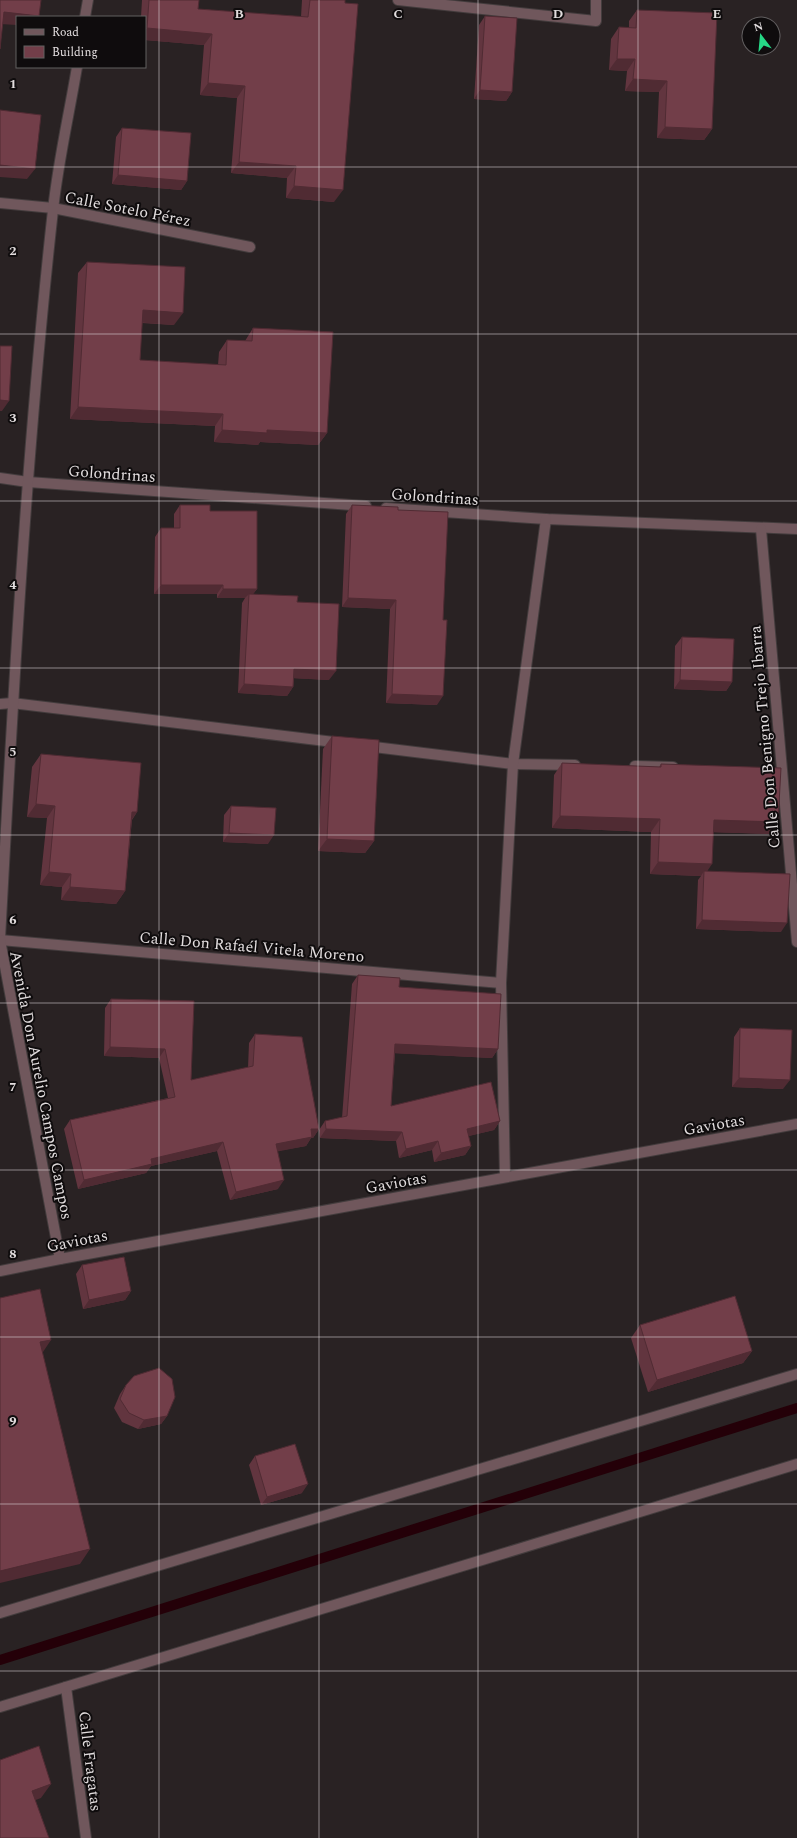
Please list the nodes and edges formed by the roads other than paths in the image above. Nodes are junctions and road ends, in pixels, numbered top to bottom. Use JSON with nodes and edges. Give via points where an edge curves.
{"nodes":[{"id":1,"x":88,"y":0,"type":"edge"},
{"id":2,"x":398,"y":0,"type":"edge"},
{"id":3,"x":596,"y":0,"type":"edge"},
{"id":4,"x":85,"y":16,"type":"edge"},
{"id":5,"x":77,"y":68,"type":"edge"},
{"id":6,"x":0,"y":203,"type":"edge"},
{"id":7,"x":53,"y":208,"type":"junction"},
{"id":8,"x":250,"y":247,"type":"dead end"},
{"id":9,"x":0,"y":478,"type":"edge"},
{"id":10,"x":28,"y":482,"type":"junction"},
{"id":11,"x":546,"y":519,"type":"junction"},
{"id":12,"x":761,"y":529,"type":"junction"},
{"id":13,"x":797,"y":530,"type":"edge"},
{"id":14,"x":12,"y":703,"type":"junction"},
{"id":15,"x":0,"y":704,"type":"edge"},
{"id":16,"x":513,"y":764,"type":"junction"},
{"id":17,"x":584,"y":765,"type":"edge"},
{"id":18,"x":623,"y":766,"type":"edge"},
{"id":19,"x":686,"y":767,"type":"edge"},
{"id":20,"x":0,"y":940,"type":"edge"},
{"id":21,"x":797,"y":942,"type":"edge"},
{"id":22,"x":501,"y":983,"type":"junction"},
{"id":23,"x":797,"y":1124,"type":"edge"},
{"id":24,"x":505,"y":1177,"type":"junction"},
{"id":25,"x":60,"y":1259,"type":"junction"},
{"id":26,"x":0,"y":1271,"type":"edge"},
{"id":27,"x":797,"y":1374,"type":"edge"},
{"id":28,"x":797,"y":1464,"type":"edge"},
{"id":29,"x":0,"y":1613,"type":"edge"},
{"id":30,"x":66,"y":1687,"type":"junction"},
{"id":31,"x":0,"y":1707,"type":"edge"},
{"id":32,"x":86,"y":1838,"type":"edge"}],
"edges":[{"from":1,"to":4,"type":"street"},
{"from":2,"to":3,"type":"street","via":[[596,21]]},
{"from":5,"to":7,"type":"street","name":"Avenida Don Aurelio Campos Campos"},
{"from":6,"to":7,"type":"street","name":"Calle Sotelo Pérez"},
{"from":7,"to":8,"type":"street","name":"Calle Sotelo Pérez"},
{"from":7,"to":10,"type":"street","name":"Avenida Don Aurelio Campos Campos"},
{"from":9,"to":10,"type":"street","name":"Golondrinas"},
{"from":10,"to":11,"type":"street","name":"Golondrinas"},
{"from":10,"to":14,"type":"street","name":"Avenida Don Aurelio Campos Campos"},
{"from":11,"to":12,"type":"street","name":"Golondrinas"},
{"from":11,"to":16,"type":"street"},
{"from":12,"to":13,"type":"street","name":"Golondrinas"},
{"from":12,"to":21,"type":"street","name":"Calle Don Benigno Trejo Ibarra","via":[[777,769]]},
{"from":14,"to":15,"type":"street"},
{"from":14,"to":16,"type":"street"},
{"from":14,"to":20,"type":"street","name":"Avenida Don Aurelio Campos Campos"},
{"from":16,"to":17,"type":"street"},
{"from":16,"to":22,"type":"street"},
{"from":18,"to":19,"type":"street"},
{"from":20,"to":22,"type":"street","name":"Calle Don Rafaél Vitela Moreno"},
{"from":20,"to":25,"type":"street","name":"Avenida Don Aurelio Campos Campos"},
{"from":22,"to":24,"type":"street"},
{"from":23,"to":24,"type":"street","name":"Gaviotas"},
{"from":24,"to":25,"type":"street","name":"Gaviotas"},
{"from":25,"to":26,"type":"street","name":"Gaviotas"},
{"from":27,"to":29,"type":"street"},
{"from":28,"to":30,"type":"street"},
{"from":30,"to":31,"type":"street"},
{"from":30,"to":32,"type":"street","name":"Calle Fragatas"}]}
